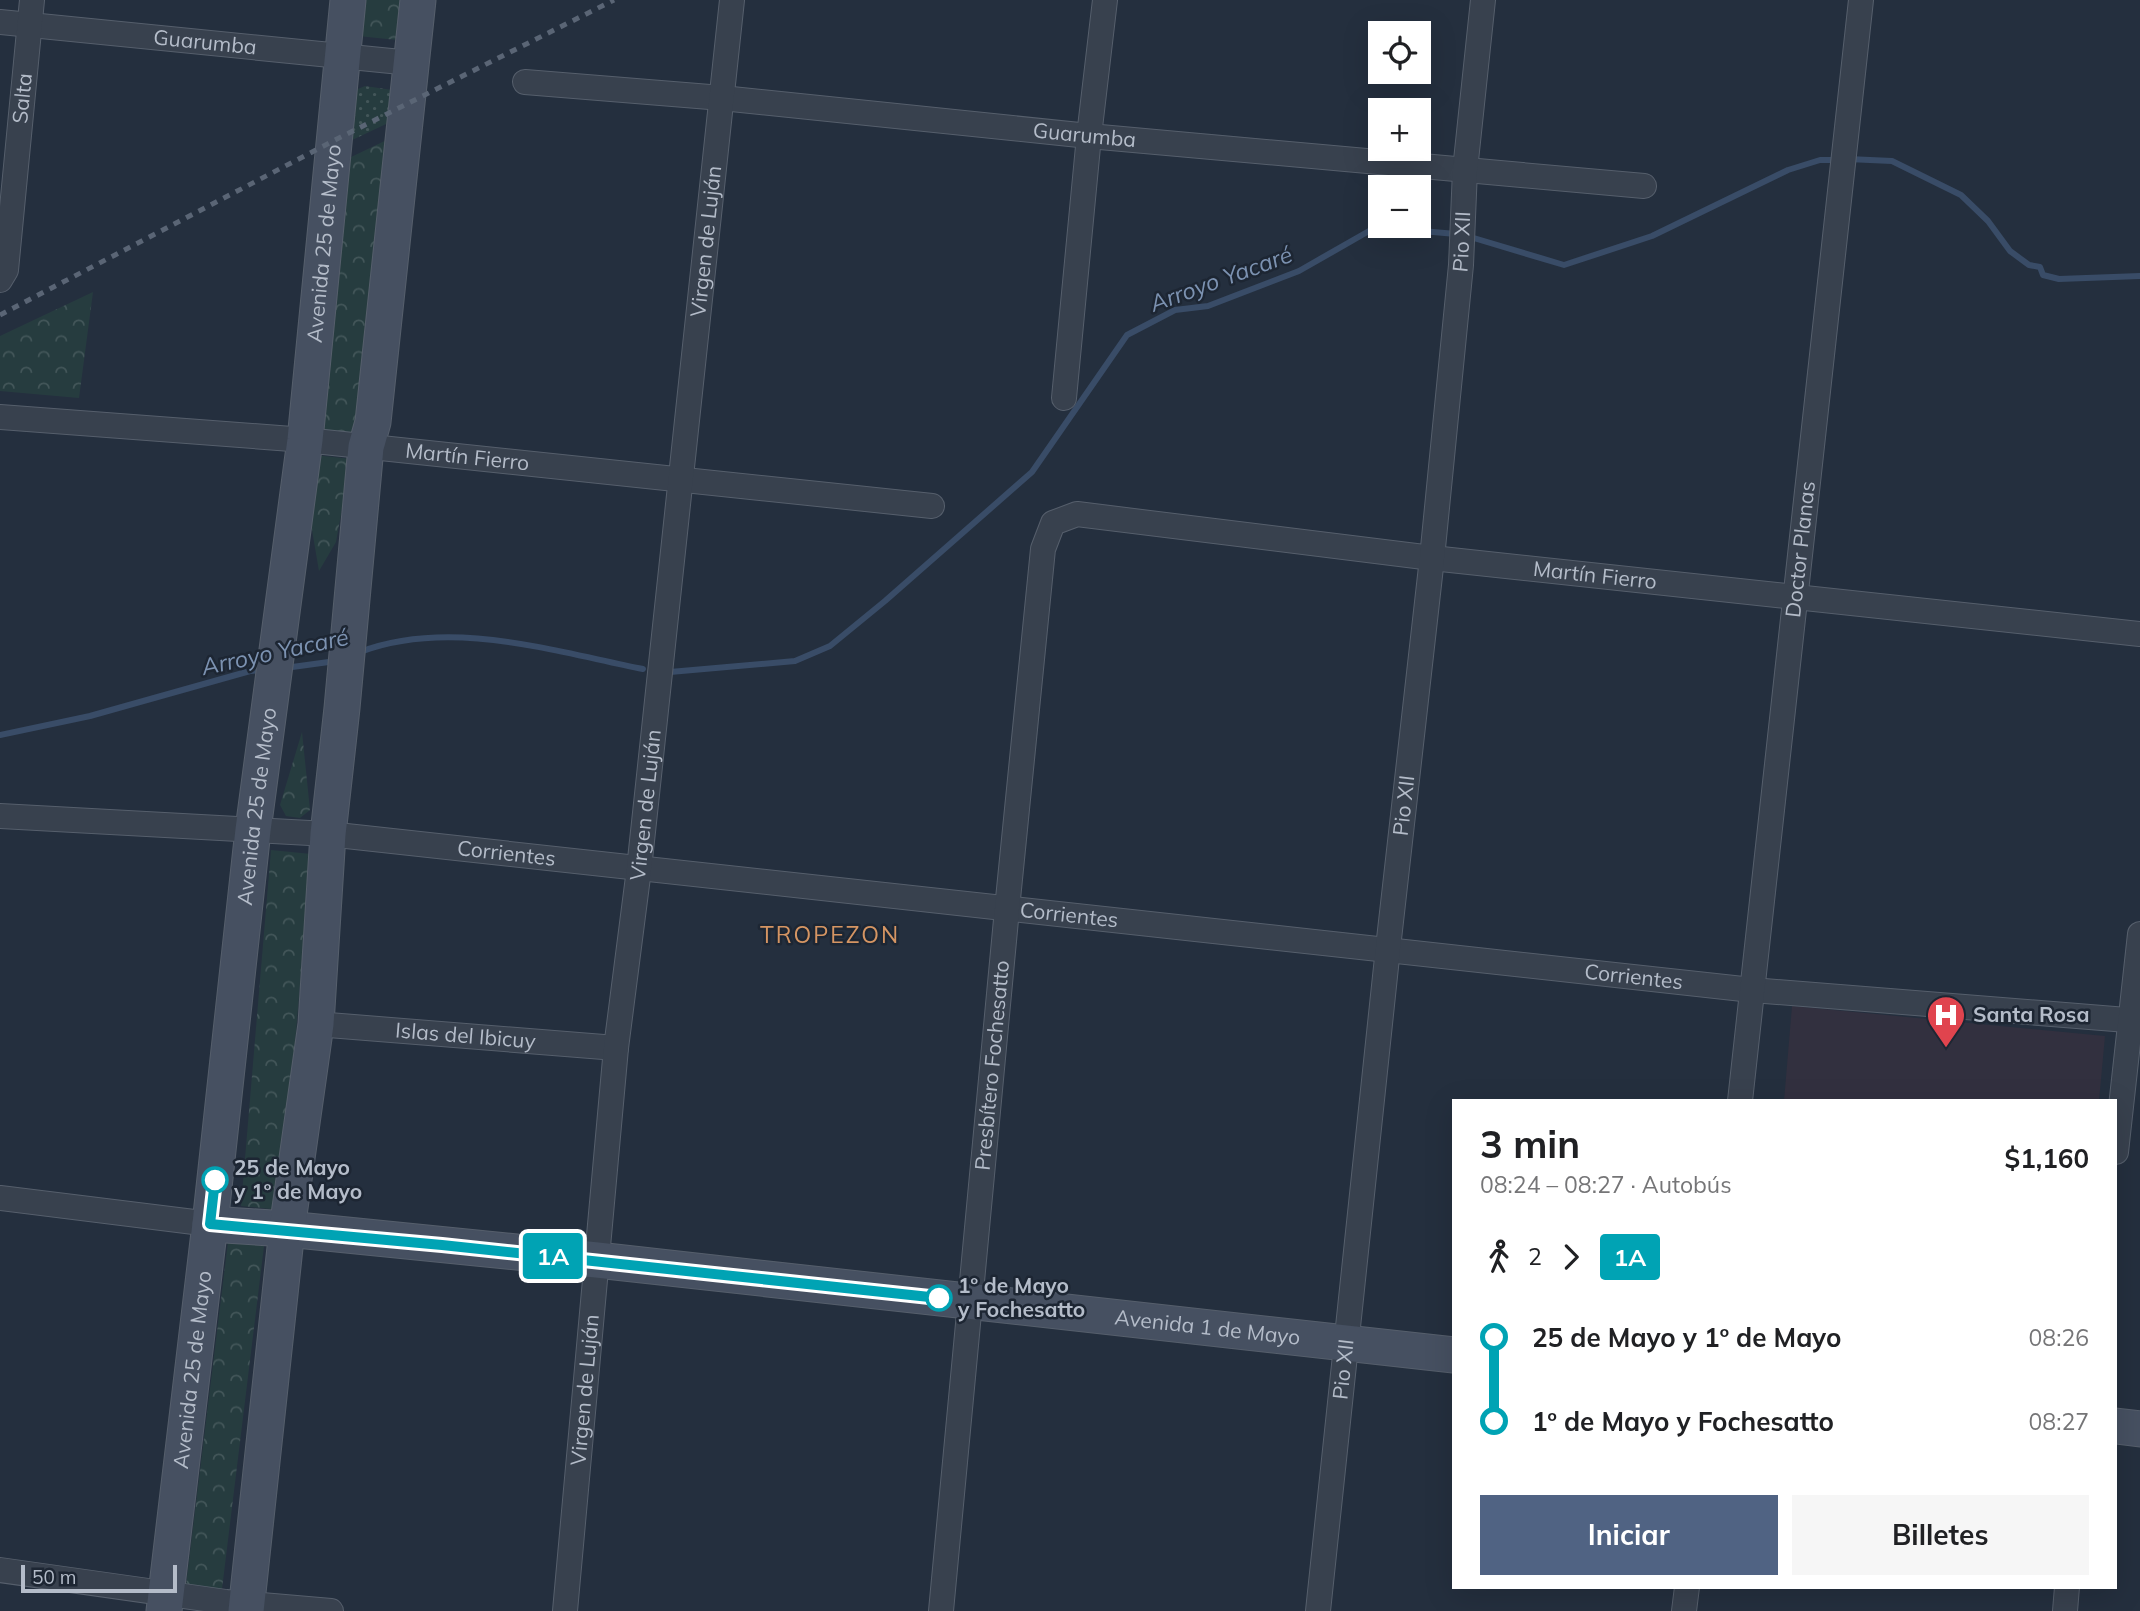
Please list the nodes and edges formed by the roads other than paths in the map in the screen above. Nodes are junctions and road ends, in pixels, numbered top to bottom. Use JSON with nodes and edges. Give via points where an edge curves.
{"nodes":[{"id":1,"x":32,"y":0,"type":"edge"},
{"id":2,"x":348,"y":0,"type":"edge"},
{"id":3,"x":418,"y":0,"type":"edge"},
{"id":4,"x":732,"y":0,"type":"edge"},
{"id":5,"x":1105,"y":0,"type":"edge"},
{"id":6,"x":1483,"y":0,"type":"edge"},
{"id":7,"x":1861,"y":0,"type":"edge"},
{"id":8,"x":0,"y":22,"type":"edge"},
{"id":9,"x":29,"y":25,"type":"junction"},
{"id":10,"x":342,"y":58,"type":"junction"},
{"id":11,"x":411,"y":63,"type":"junction"},
{"id":12,"x":525,"y":82,"type":"dead end"},
{"id":13,"x":722,"y":98,"type":"junction"},
{"id":14,"x":1089,"y":136,"type":"junction"},
{"id":15,"x":1465,"y":170,"type":"junction"},
{"id":16,"x":1644,"y":186,"type":"dead end"},
{"id":17,"x":0,"y":280,"type":"edge"},
{"id":18,"x":1064,"y":398,"type":"dead end"},
{"id":19,"x":0,"y":417,"type":"edge"},
{"id":20,"x":305,"y":440,"type":"junction"},
{"id":21,"x":366,"y":447,"type":"junction"},
{"id":22,"x":681,"y":480,"type":"junction"},
{"id":23,"x":932,"y":506,"type":"dead end"},
{"id":24,"x":1052,"y":523,"type":"joint"},
{"id":25,"x":1432,"y":558,"type":"junction"},
{"id":26,"x":1795,"y":597,"type":"junction"},
{"id":27,"x":2140,"y":634,"type":"edge"},
{"id":28,"x":0,"y":816,"type":"edge"},
{"id":29,"x":253,"y":830,"type":"junction"},
{"id":30,"x":328,"y":834,"type":"junction"},
{"id":31,"x":639,"y":869,"type":"junction"},
{"id":32,"x":1007,"y":909,"type":"junction"},
{"id":33,"x":2140,"y":933,"type":"edge"},
{"id":34,"x":1388,"y":948,"type":"junction"},
{"id":35,"x":1752,"y":989,"type":"junction"},
{"id":36,"x":2135,"y":1020,"type":"edge"},
{"id":37,"x":316,"y":1024,"type":"junction"},
{"id":38,"x":616,"y":1048,"type":"junction"},
{"id":39,"x":1740,"y":1099,"type":"edge"},
{"id":40,"x":2117,"y":1145,"type":"edge"},
{"id":41,"x":0,"y":1198,"type":"edge"},
{"id":42,"x":210,"y":1224,"type":"junction"},
{"id":43,"x":287,"y":1229,"type":"junction"},
{"id":44,"x":597,"y":1261,"type":"junction"},
{"id":45,"x":969,"y":1301,"type":"junction"},
{"id":46,"x":1347,"y":1344,"type":"junction"},
{"id":47,"x":1452,"y":1355,"type":"edge"},
{"id":48,"x":2117,"y":1426,"type":"edge"},
{"id":49,"x":2140,"y":1430,"type":"edge"},
{"id":50,"x":0,"y":1570,"type":"edge"},
{"id":51,"x":1687,"y":1589,"type":"edge"},
{"id":52,"x":2067,"y":1589,"type":"edge"},
{"id":53,"x":164,"y":1602,"type":"edge"},
{"id":54,"x":247,"y":1607,"type":"edge"},
{"id":55,"x":331,"y":1611,"type":"edge"},
{"id":56,"x":565,"y":1611,"type":"edge"},
{"id":57,"x":941,"y":1611,"type":"edge"},
{"id":58,"x":1318,"y":1611,"type":"edge"},
{"id":59,"x":1684,"y":1611,"type":"edge"},
{"id":60,"x":2064,"y":1611,"type":"edge"}],
"edges":[{"from":1,"to":9,"type":"street","name":"Salta"},
{"from":2,"to":10,"type":"main road","name":"Avenida 25 de Mayo"},
{"from":3,"to":11,"type":"main road"},
{"from":4,"to":13,"type":"street","name":"Virgen de Luján"},
{"from":5,"to":14,"type":"street"},
{"from":6,"to":15,"type":"street","name":"Pio XII"},
{"from":7,"to":26,"type":"street","name":"Doctor Planas"},
{"from":8,"to":9,"type":"street","name":"Guarumba"},
{"from":9,"to":10,"type":"street","name":"Guarumba"},
{"from":9,"to":17,"type":"street","name":"Salta","via":[[6,270]]},
{"from":10,"to":11,"type":"street","name":"Guarumba"},
{"from":10,"to":20,"type":"main road","name":"Avenida 25 de Mayo"},
{"from":11,"to":21,"type":"main road","via":[[373,422]]},
{"from":12,"to":13,"type":"street","name":"Guarumba"},
{"from":13,"to":14,"type":"street","name":"Guarumba"},
{"from":13,"to":22,"type":"street","name":"Virgen de Luján"},
{"from":14,"to":15,"type":"street","name":"Guarumba"},
{"from":14,"to":18,"type":"street"},
{"from":15,"to":16,"type":"street","name":"Guarumba"},
{"from":15,"to":25,"type":"street","name":"Pio XII","via":[[1461,265]]},
{"from":19,"to":20,"type":"street","name":"Martín Fierro"},
{"from":20,"to":21,"type":"street","name":"Martín Fierro"},
{"from":20,"to":29,"type":"main road","name":"Avenida 25 de Mayo"},
{"from":21,"to":22,"type":"street","name":"Martín Fierro"},
{"from":21,"to":30,"type":"main road"},
{"from":22,"to":23,"type":"street","name":"Martín Fierro"},
{"from":22,"to":31,"type":"street","name":"Virgen de Luján"},
{"from":24,"to":25,"type":"street","name":"Martín Fierro","via":[[1077,514]]},
{"from":24,"to":32,"type":"street","name":"Presbítero Fochesatto","via":[[1044,549]]},
{"from":25,"to":26,"type":"street","name":"Martín Fierro"},
{"from":25,"to":34,"type":"street","name":"Pio XII"},
{"from":26,"to":27,"type":"street","name":"Martín Fierro"},
{"from":26,"to":35,"type":"street","name":"Doctor Planas"},
{"from":28,"to":29,"type":"street","name":"Corrientes"},
{"from":29,"to":30,"type":"street","name":"Corrientes"},
{"from":29,"to":42,"type":"main road","name":"Avenida 25 de Mayo"},
{"from":30,"to":31,"type":"street","name":"Corrientes"},
{"from":30,"to":37,"type":"main road"},
{"from":31,"to":32,"type":"street","name":"Corrientes"},
{"from":31,"to":38,"type":"street","name":"Virgen de Luján"},
{"from":32,"to":34,"type":"street","name":"Corrientes"},
{"from":32,"to":45,"type":"street","name":"Presbítero Fochesatto"},
{"from":33,"to":36,"type":"street"},
{"from":34,"to":35,"type":"street","name":"Corrientes"},
{"from":34,"to":46,"type":"street","name":"Pio XII"},
{"from":35,"to":36,"type":"street","name":"Corrientes"},
{"from":35,"to":39,"type":"street","name":"Doctor Planas"},
{"from":36,"to":40,"type":"street"},
{"from":37,"to":38,"type":"street","name":"Islas del Ibicuy"},
{"from":37,"to":43,"type":"main road"},
{"from":38,"to":44,"type":"street","name":"Virgen de Luján"},
{"from":41,"to":42,"type":"street","name":"Avenida 1 de Mayo"},
{"from":42,"to":43,"type":"main road","name":"Avenida 1 de Mayo"},
{"from":42,"to":53,"type":"main road","name":"Avenida 25 de Mayo"},
{"from":43,"to":44,"type":"main road","name":"Avenida 1 de Mayo"},
{"from":43,"to":54,"type":"main road"},
{"from":44,"to":45,"type":"main road","name":"Avenida 1 de Mayo"},
{"from":44,"to":56,"type":"street","name":"Virgen de Luján"},
{"from":45,"to":46,"type":"main road","name":"Avenida 1 de Mayo"},
{"from":45,"to":57,"type":"street","name":"Presbítero Fochesatto"},
{"from":46,"to":47,"type":"main road","name":"Avenida 1 de Mayo"},
{"from":46,"to":58,"type":"street","name":"Pio XII"},
{"from":48,"to":49,"type":"main road"},
{"from":50,"to":53,"type":"street"},
{"from":51,"to":59,"type":"street"},
{"from":52,"to":60,"type":"street"},
{"from":53,"to":54,"type":"street"},
{"from":54,"to":55,"type":"street"}]}
